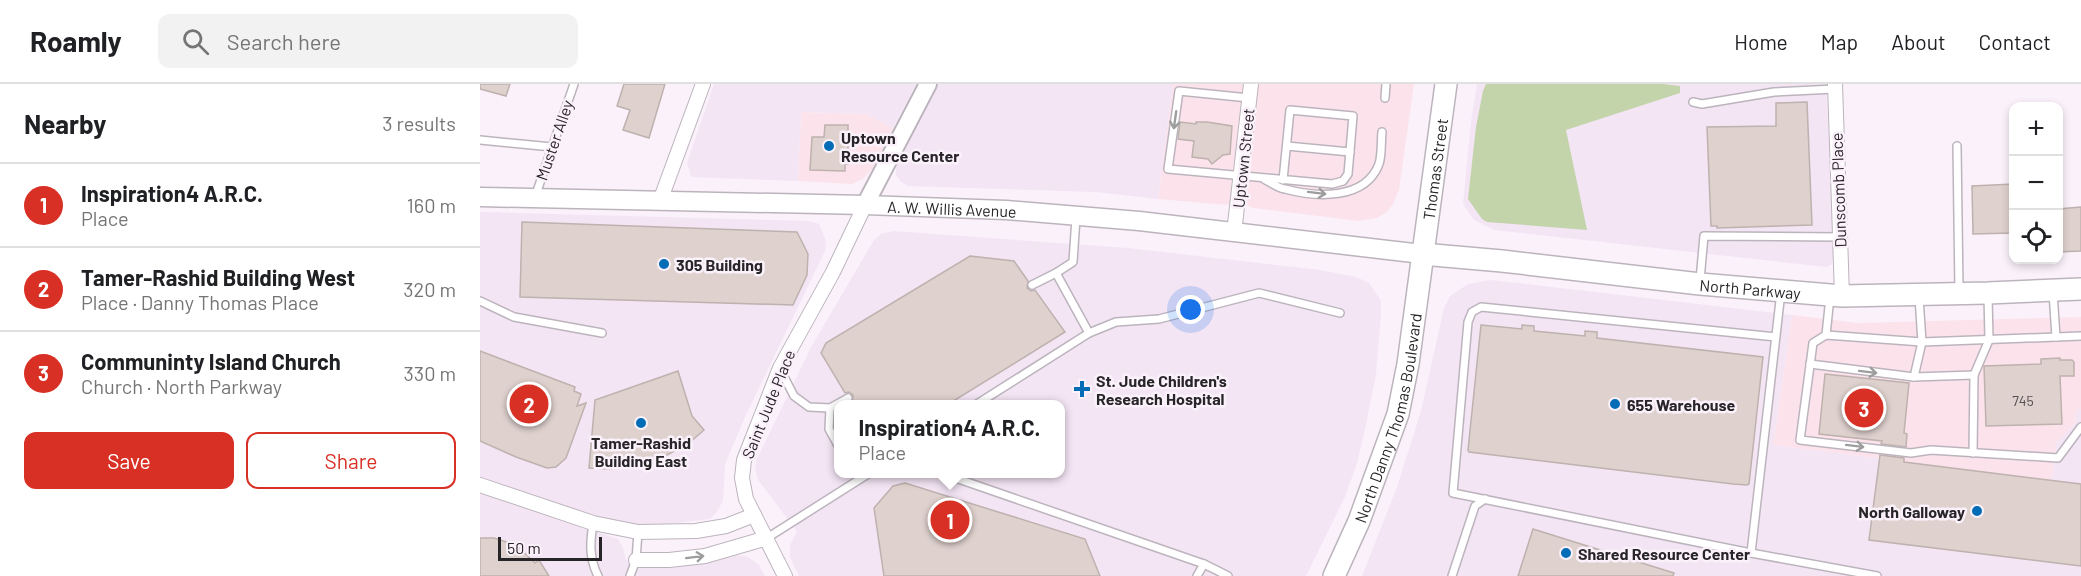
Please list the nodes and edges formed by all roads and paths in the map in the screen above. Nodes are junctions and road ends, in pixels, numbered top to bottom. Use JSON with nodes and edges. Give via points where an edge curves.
{"nodes":[{"id":1,"x":574,"y":84,"type":"edge"},
{"id":2,"x":702,"y":84,"type":"edge"},
{"id":3,"x":928,"y":84,"type":"edge"},
{"id":4,"x":1251,"y":84,"type":"edge"},
{"id":5,"x":1386,"y":84,"type":"edge"},
{"id":6,"x":1446,"y":84,"type":"edge"},
{"id":7,"x":1835,"y":86,"type":"edge"},
{"id":8,"x":1249,"y":98,"type":"junction"},
{"id":9,"x":1385,"y":98,"type":"dead end"},
{"id":10,"x":1693,"y":102,"type":"dead end"},
{"id":11,"x":1382,"y":132,"type":"dead end"},
{"id":12,"x":480,"y":140,"type":"edge"},
{"id":13,"x":1287,"y":146,"type":"junction"},
{"id":14,"x":1957,"y":146,"type":"dead end"},
{"id":15,"x":552,"y":147,"type":"junction"},
{"id":16,"x":1350,"y":152,"type":"junction"},
{"id":17,"x":1241,"y":176,"type":"junction"},
{"id":18,"x":1262,"y":178,"type":"junction"},
{"id":19,"x":1283,"y":180,"type":"junction"},
{"id":20,"x":480,"y":196,"type":"edge"},
{"id":21,"x":535,"y":197,"type":"junction"},
{"id":22,"x":660,"y":201,"type":"junction"},
{"id":23,"x":866,"y":205,"type":"junction"},
{"id":24,"x":1076,"y":217,"type":"junction"},
{"id":25,"x":1234,"y":232,"type":"junction"},
{"id":26,"x":1840,"y":237,"type":"junction"},
{"id":27,"x":1422,"y":254,"type":"junction"},
{"id":28,"x":1056,"y":273,"type":"junction"},
{"id":29,"x":1700,"y":284,"type":"junction"},
{"id":30,"x":1032,"y":285,"type":"dead end"},
{"id":31,"x":2081,"y":289,"type":"edge"},
{"id":32,"x":2053,"y":290,"type":"junction"},
{"id":33,"x":1782,"y":291,"type":"junction"},
{"id":34,"x":1988,"y":293,"type":"junction"},
{"id":35,"x":1918,"y":294,"type":"junction"},
{"id":36,"x":1959,"y":294,"type":"junction"},
{"id":37,"x":1836,"y":295,"type":"junction"},
{"id":38,"x":480,"y":302,"type":"edge"},
{"id":39,"x":1340,"y":313,"type":"dead end"},
{"id":40,"x":602,"y":333,"type":"dead end"},
{"id":41,"x":1089,"y":333,"type":"junction"},
{"id":42,"x":1826,"y":335,"type":"junction"},
{"id":43,"x":2081,"y":336,"type":"edge"},
{"id":44,"x":1776,"y":337,"type":"junction"},
{"id":45,"x":2056,"y":337,"type":"junction"},
{"id":46,"x":1989,"y":340,"type":"junction"},
{"id":47,"x":1923,"y":342,"type":"junction"},
{"id":48,"x":1810,"y":364,"type":"junction"},
{"id":49,"x":780,"y":368,"type":"junction"},
{"id":50,"x":1974,"y":375,"type":"junction"},
{"id":51,"x":1914,"y":377,"type":"junction"},
{"id":52,"x":848,"y":398,"type":"dead end"},
{"id":53,"x":844,"y":400,"type":"edge"},
{"id":54,"x":985,"y":400,"type":"edge"},
{"id":55,"x":834,"y":406,"type":"edge"},
{"id":56,"x":830,"y":408,"type":"junction"},
{"id":57,"x":2081,"y":427,"type":"edge"},
{"id":58,"x":834,"y":438,"type":"edge"},
{"id":59,"x":1973,"y":453,"type":"junction"},
{"id":60,"x":855,"y":478,"type":"edge"},
{"id":61,"x":956,"y":478,"type":"edge"},
{"id":62,"x":480,"y":485,"type":"edge"},
{"id":63,"x":1485,"y":499,"type":"junction"},
{"id":64,"x":754,"y":515,"type":"junction"},
{"id":65,"x":593,"y":523,"type":"junction"},
{"id":66,"x":638,"y":532,"type":"junction"},
{"id":67,"x":767,"y":538,"type":"junction"},
{"id":68,"x":1751,"y":554,"type":"junction"},
{"id":69,"x":636,"y":560,"type":"junction"},
{"id":70,"x":1204,"y":564,"type":"junction"},
{"id":71,"x":598,"y":576,"type":"edge"},
{"id":72,"x":630,"y":576,"type":"edge"},
{"id":73,"x":785,"y":576,"type":"edge"},
{"id":74,"x":1197,"y":576,"type":"edge"},
{"id":75,"x":1228,"y":576,"type":"edge"},
{"id":76,"x":1334,"y":576,"type":"edge"},
{"id":77,"x":1452,"y":576,"type":"edge"},
{"id":78,"x":1877,"y":576,"type":"edge"}],
"edges":[{"from":1,"to":15,"type":"lane","name":"Muster Alley"},
{"from":2,"to":22,"type":"street"},
{"from":3,"to":23,"type":"street"},
{"from":4,"to":8,"type":"street","name":"Uptown Street"},
{"from":5,"to":9,"type":"lane"},
{"from":6,"to":27,"type":"main road","name":"Thomas Street"},
{"from":7,"to":10,"type":"lane"},
{"from":7,"to":26,"type":"street","name":"Dunscomb Place"},
{"from":8,"to":17,"type":"street","name":"Uptown Street"},
{"from":8,"to":17,"type":"lane","one_way":true,"via":[[1179,91],[1168,169]]},
{"from":18,"to":11,"type":"lane","one_way":true,"via":[[1283,189],[1343,194],[1372,175],[1379,163]]},
{"from":12,"to":15,"type":"lane"},
{"from":13,"to":16,"type":"lane"},
{"from":13,"to":16,"type":"lane","via":[[1290,110],[1353,116]]},
{"from":13,"to":19,"type":"lane"},
{"from":14,"to":36,"type":"lane"},
{"from":15,"to":21,"type":"lane","name":"Muster Alley"},
{"from":16,"to":19,"type":"lane","via":[[1348,174],[1343,181],[1332,184]]},
{"from":17,"to":18,"type":"lane"},
{"from":17,"to":25,"type":"street","name":"Uptown Street"},
{"from":18,"to":19,"type":"lane"},
{"from":20,"to":21,"type":"main road","name":"A. W. Willis Avenue"},
{"from":21,"to":22,"type":"main road","name":"A. W. Willis Avenue"},
{"from":22,"to":23,"type":"main road","name":"A. W. Willis Avenue"},
{"from":23,"to":24,"type":"main road","name":"A. W. Willis Avenue"},
{"from":23,"to":49,"type":"street","name":"Saint Jude Place"},
{"from":24,"to":25,"type":"main road","name":"A. W. Willis Avenue"},
{"from":24,"to":28,"type":"lane","via":[[1073,262]]},
{"from":25,"to":27,"type":"main road","name":"A. W. Willis Avenue"},
{"from":26,"to":29,"type":"lane","via":[[1704,236]]},
{"from":26,"to":37,"type":"street","name":"Dunscomb Place"},
{"from":27,"to":29,"type":"main road","name":"North Parkway"},
{"from":27,"to":76,"type":"main road","name":"North Danny Thomas Boulevard","via":[[1398,414],[1359,521]]},
{"from":28,"to":30,"type":"lane"},
{"from":28,"to":41,"type":"lane"},
{"from":29,"to":33,"type":"main road","name":"North Parkway"},
{"from":31,"to":32,"type":"main road","name":"North Parkway"},
{"from":32,"to":34,"type":"main road","name":"North Parkway"},
{"from":32,"to":45,"type":"lane"},
{"from":33,"to":37,"type":"main road","name":"North Parkway"},
{"from":33,"to":44,"type":"lane"},
{"from":34,"to":36,"type":"main road","name":"North Parkway"},
{"from":34,"to":46,"type":"lane"},
{"from":35,"to":36,"type":"main road","name":"North Parkway"},
{"from":35,"to":37,"type":"main road","name":"North Parkway"},
{"from":35,"to":47,"type":"lane"},
{"from":37,"to":42,"type":"lane"},
{"from":38,"to":40,"type":"lane","via":[[514,317]]},
{"from":39,"to":41,"type":"lane","via":[[1259,293],[1159,319],[1116,322]]},
{"from":41,"to":54,"type":"lane"},
{"from":42,"to":47,"type":"lane"},
{"from":42,"to":48,"type":"lane","via":[[1813,343]]},
{"from":43,"to":45,"type":"lane"},
{"from":44,"to":63,"type":"lane","via":[[1486,306],[1476,309],[1468,322],[1453,492]]},
{"from":44,"to":68,"type":"lane"},
{"from":45,"to":46,"type":"lane"},
{"from":46,"to":47,"type":"lane"},
{"from":46,"to":50,"type":"lane"},
{"from":47,"to":51,"type":"lane"},
{"from":48,"to":51,"type":"lane","one_way":true},
{"from":48,"to":59,"type":"lane","one_way":true,"via":[[1800,440],[1911,453]]},
{"from":49,"to":56,"type":"lane","via":[[794,396],[809,407]]},
{"from":49,"to":64,"type":"street","name":"Saint Jude Place","via":[[744,460],[742,478]]},
{"from":50,"to":51,"type":"lane"},
{"from":50,"to":59,"type":"lane"},
{"from":52,"to":53,"type":"lane"},
{"from":55,"to":56,"type":"lane"},
{"from":56,"to":58,"type":"lane","via":[[829,429]]},
{"from":57,"to":59,"type":"lane","via":[[2058,458]]},
{"from":60,"to":67,"type":"lane"},
{"from":61,"to":70,"type":"lane"},
{"from":62,"to":65,"type":"street"},
{"from":63,"to":68,"type":"lane"},
{"from":63,"to":77,"type":"lane","via":[[1475,506]]},
{"from":64,"to":66,"type":"street","via":[[726,526],[696,531]]},
{"from":64,"to":67,"type":"street","name":"Saint Jude Place"},
{"from":65,"to":66,"type":"street"},
{"from":65,"to":71,"type":"lane","via":[[589,546]]},
{"from":66,"to":69,"type":"lane"},
{"from":69,"to":67,"type":"street","one_way":true,"via":[[705,555]]},
{"from":67,"to":73,"type":"street","name":"Saint Jude Place"},
{"from":68,"to":78,"type":"lane"},
{"from":69,"to":72,"type":"lane"},
{"from":70,"to":74,"type":"lane"},
{"from":70,"to":75,"type":"lane"}]}
